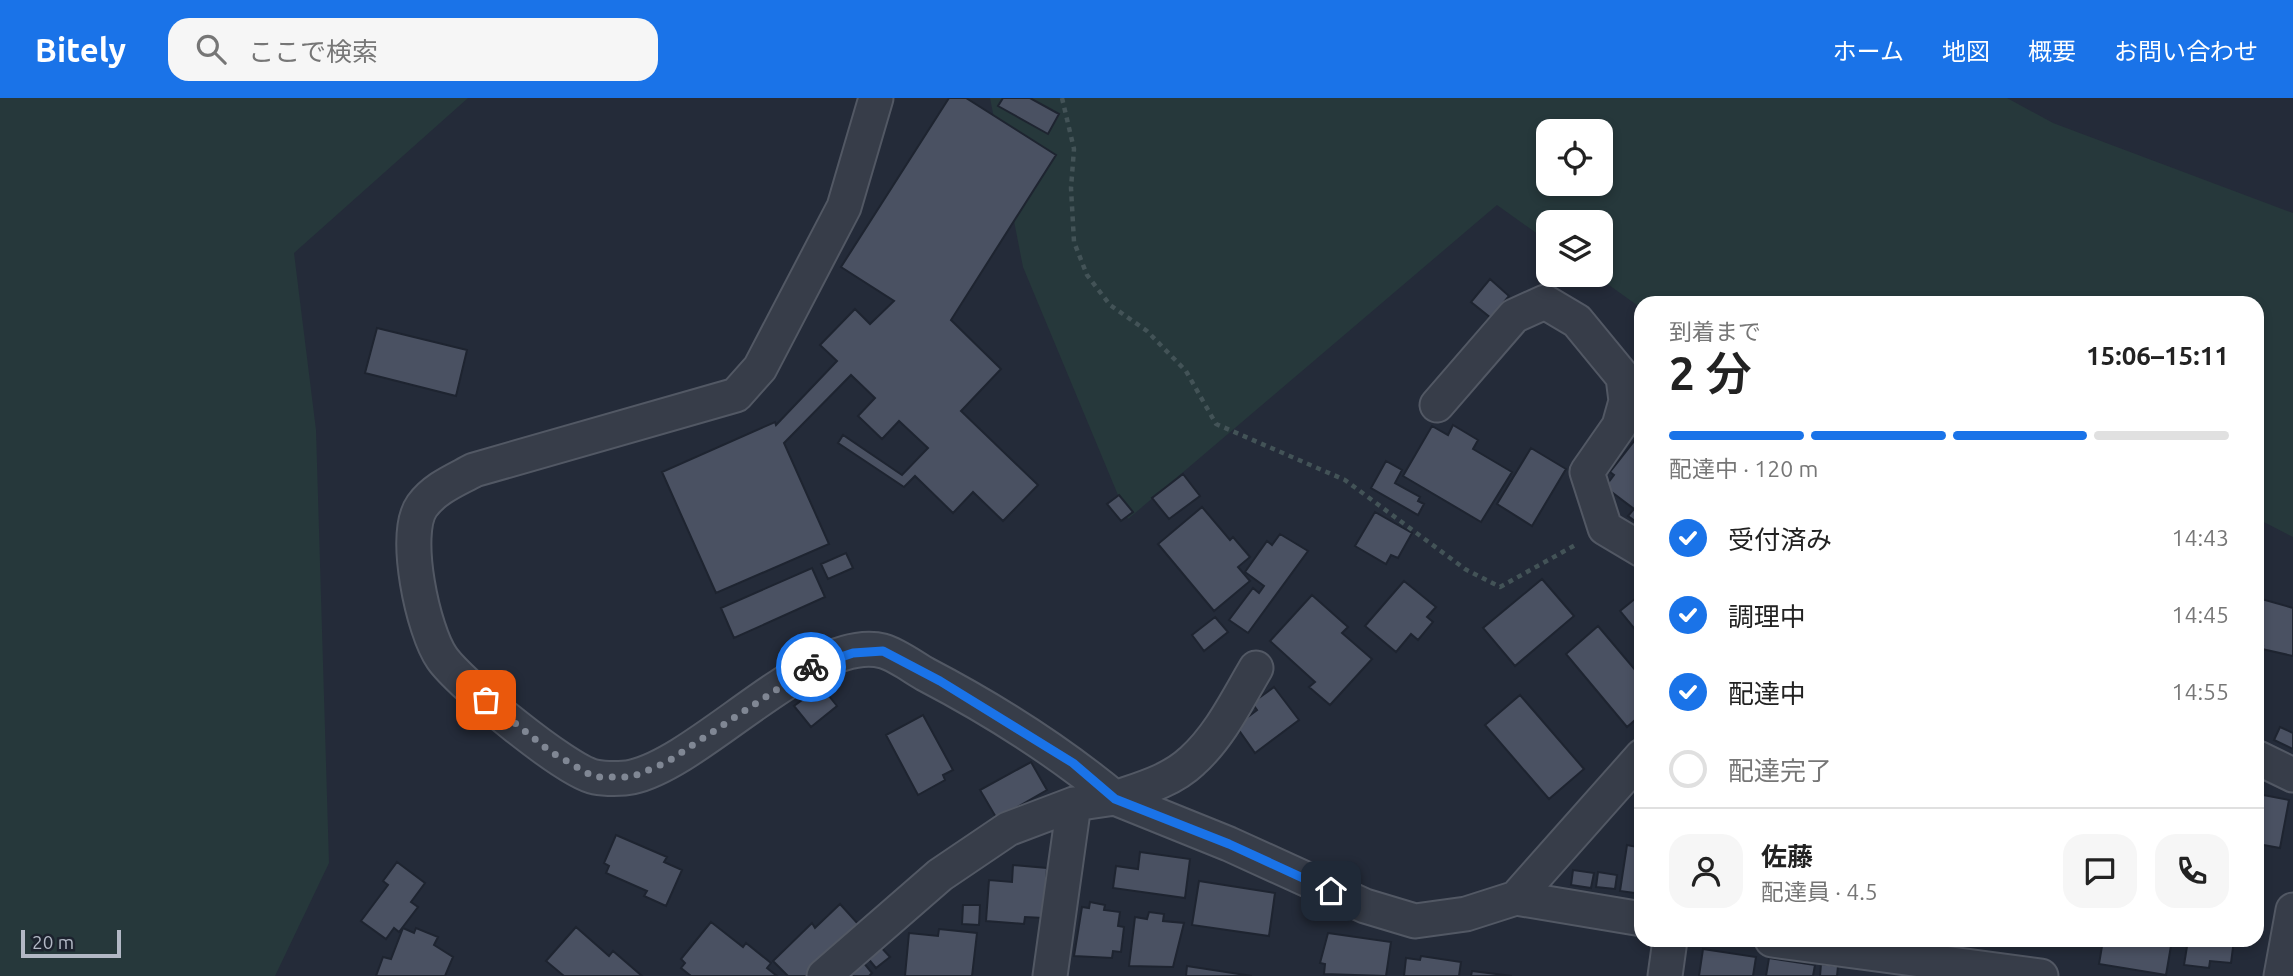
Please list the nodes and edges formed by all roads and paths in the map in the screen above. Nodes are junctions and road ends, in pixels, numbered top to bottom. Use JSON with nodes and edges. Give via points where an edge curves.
{"nodes":[{"id":1,"x":876,"y":98,"type":"edge"},
{"id":2,"x":1062,"y":98,"type":"edge"},
{"id":3,"x":1437,"y":405,"type":"dead end"},
{"id":4,"x":1605,"y":528,"type":"junction"},
{"id":5,"x":1634,"y":545,"type":"edge"},
{"id":6,"x":1256,"y":668,"type":"dead end"},
{"id":7,"x":2264,"y":761,"type":"edge"},
{"id":8,"x":1634,"y":765,"type":"edge"},
{"id":9,"x":2293,"y":775,"type":"edge"},
{"id":10,"x":1115,"y":799,"type":"junction"},
{"id":11,"x":1074,"y":804,"type":"junction"},
{"id":12,"x":1516,"y":898,"type":"junction"},
{"id":13,"x":2293,"y":910,"type":"edge"},
{"id":14,"x":1634,"y":918,"type":"edge"},
{"id":15,"x":1669,"y":947,"type":"edge"},
{"id":16,"x":1832,"y":947,"type":"edge"},
{"id":17,"x":824,"y":976,"type":"edge"},
{"id":18,"x":1050,"y":976,"type":"edge"},
{"id":19,"x":1665,"y":976,"type":"edge"},
{"id":20,"x":2041,"y":976,"type":"edge"},
{"id":21,"x":2281,"y":976,"type":"edge"}],
"edges":[{"from":1,"to":10,"type":"street","via":[[844,207],[760,368],[736,395],[474,470],[443,486],[421,507],[413,537],[421,606],[441,657],[465,682],[551,752],[594,777],[632,777],[667,762],[816,664],[853,653],[883,651],[1073,763]]},
{"from":2,"to":4,"type":"path","via":[[1074,149],[1074,242],[1087,275],[1110,305],[1147,331],[1186,371],[1216,424],[1345,480],[1465,569],[1500,587]]},
{"from":3,"to":4,"type":"street","via":[[1514,316],[1545,302],[1577,321],[1623,377],[1626,401],[1619,426],[1587,472]]},
{"from":4,"to":5,"type":"street"},
{"from":6,"to":10,"type":"street","via":[[1215,736],[1191,762],[1161,781]]},
{"from":7,"to":9,"type":"street"},
{"from":8,"to":12,"type":"street"},
{"from":10,"to":11,"type":"street"},
{"from":10,"to":12,"type":"street","via":[[1365,906],[1415,921],[1466,914]]},
{"from":11,"to":17,"type":"street","via":[[1008,829],[940,875]]},
{"from":11,"to":18,"type":"street"},
{"from":12,"to":14,"type":"street"},
{"from":13,"to":21,"type":"street"},
{"from":15,"to":19,"type":"street"},
{"from":16,"to":20,"type":"street"}]}
